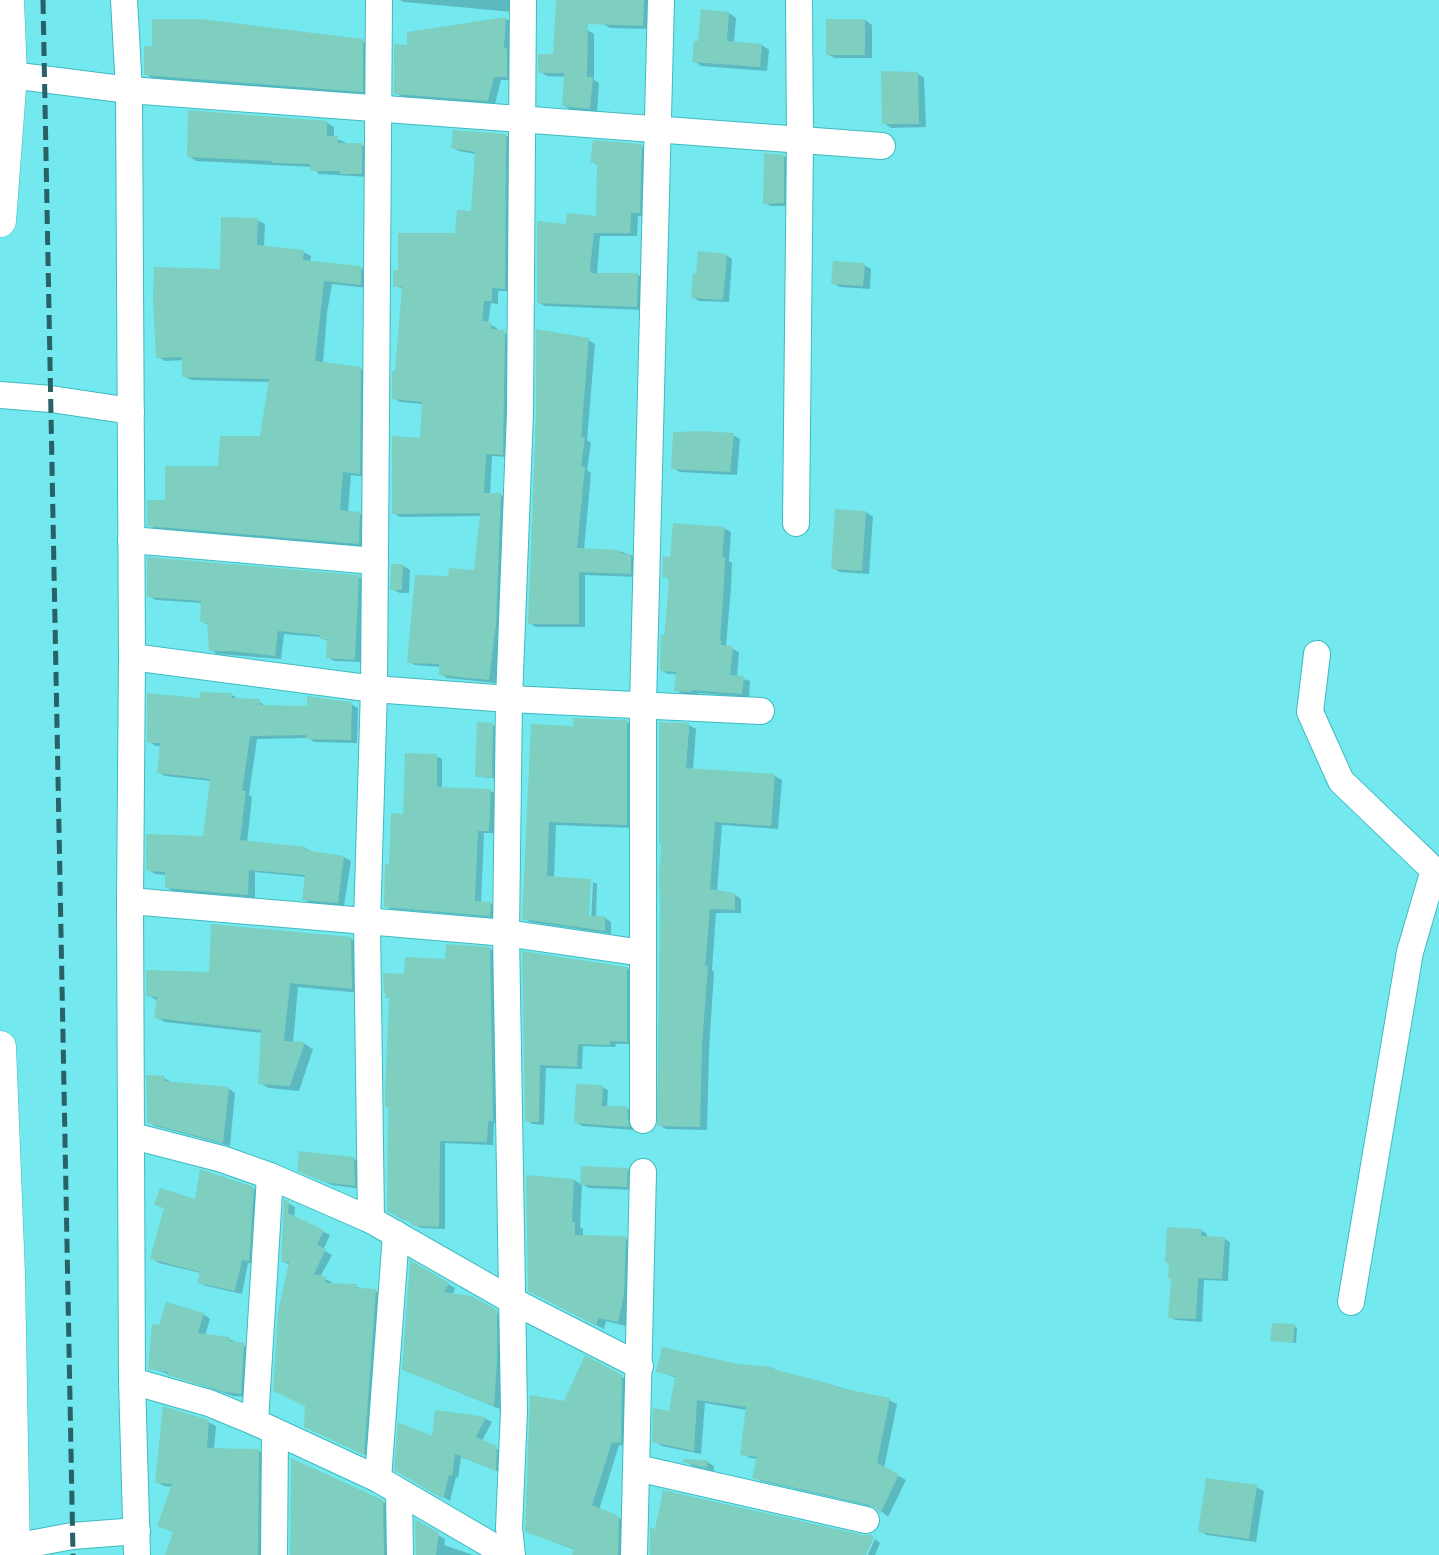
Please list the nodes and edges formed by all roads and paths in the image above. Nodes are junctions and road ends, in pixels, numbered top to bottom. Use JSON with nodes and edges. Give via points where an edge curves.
{"nodes":[{"id":1,"x":9,"y":0,"type":"edge"},
{"id":2,"x":124,"y":0,"type":"edge"},
{"id":3,"x":379,"y":0,"type":"edge"},
{"id":4,"x":523,"y":0,"type":"edge"},
{"id":5,"x":662,"y":0,"type":"edge"},
{"id":6,"x":799,"y":0,"type":"edge"},
{"id":7,"x":6,"y":71,"type":"edge"},
{"id":8,"x":129,"y":90,"type":"junction"},
{"id":9,"x":379,"y":108,"type":"junction"},
{"id":10,"x":522,"y":117,"type":"junction"},
{"id":11,"x":660,"y":128,"type":"junction"},
{"id":12,"x":800,"y":139,"type":"junction"},
{"id":13,"x":882,"y":146,"type":"dead end"},
{"id":14,"x":0,"y":221,"type":"edge"},
{"id":15,"x":0,"y":395,"type":"edge"},
{"id":16,"x":131,"y":411,"type":"junction"},
{"id":17,"x":796,"y":523,"type":"dead end"},
{"id":18,"x":131,"y":540,"type":"junction"},
{"id":19,"x":375,"y":561,"type":"junction"},
{"id":20,"x":1317,"y":654,"type":"dead end"},
{"id":21,"x":132,"y":657,"type":"junction"},
{"id":22,"x":374,"y":688,"type":"junction"},
{"id":23,"x":509,"y":699,"type":"junction"},
{"id":24,"x":643,"y":704,"type":"junction"},
{"id":25,"x":761,"y":711,"type":"dead end"},
{"id":26,"x":1436,"y":873,"type":"edge"},
{"id":27,"x":130,"y":901,"type":"junction"},
{"id":28,"x":367,"y":923,"type":"junction"},
{"id":29,"x":506,"y":933,"type":"junction"},
{"id":30,"x":643,"y":953,"type":"junction"},
{"id":31,"x":0,"y":1047,"type":"edge"},
{"id":32,"x":643,"y":1120,"type":"dead end"},
{"id":33,"x":133,"y":1136,"type":"junction"},
{"id":34,"x":643,"y":1172,"type":"dead end"},
{"id":35,"x":270,"y":1175,"type":"junction"},
{"id":36,"x":371,"y":1220,"type":"junction"},
{"id":37,"x":396,"y":1234,"type":"junction"},
{"id":38,"x":4,"y":1279,"type":"edge"},
{"id":39,"x":511,"y":1300,"type":"junction"},
{"id":40,"x":1351,"y":1302,"type":"dead end"},
{"id":41,"x":640,"y":1366,"type":"junction"},
{"id":42,"x":132,"y":1381,"type":"junction"},
{"id":43,"x":265,"y":1428,"type":"junction"},
{"id":44,"x":637,"y":1468,"type":"junction"},
{"id":45,"x":388,"y":1486,"type":"junction"},
{"id":46,"x":866,"y":1520,"type":"dead end"},
{"id":47,"x":137,"y":1543,"type":"edge"},
{"id":48,"x":14,"y":1551,"type":"edge"},
{"id":49,"x":274,"y":1555,"type":"edge"},
{"id":50,"x":400,"y":1555,"type":"edge"},
{"id":51,"x":510,"y":1555,"type":"edge"},
{"id":52,"x":634,"y":1555,"type":"edge"}],
"edges":[{"from":1,"to":7,"type":"main road"},
{"from":2,"to":8,"type":"street"},
{"from":3,"to":9,"type":"street"},
{"from":4,"to":10,"type":"street"},
{"from":5,"to":11,"type":"street"},
{"from":6,"to":12,"type":"street"},
{"from":7,"to":8,"type":"street"},
{"from":7,"to":14,"type":"main road"},
{"from":8,"to":9,"type":"street"},
{"from":8,"to":16,"type":"street"},
{"from":9,"to":10,"type":"street"},
{"from":9,"to":19,"type":"street"},
{"from":10,"to":11,"type":"street"},
{"from":10,"to":23,"type":"street","via":[[520,413]]},
{"from":11,"to":12,"type":"street"},
{"from":11,"to":24,"type":"street"},
{"from":12,"to":13,"type":"street"},
{"from":12,"to":17,"type":"street"},
{"from":15,"to":16,"type":"street"},
{"from":16,"to":18,"type":"street"},
{"from":18,"to":19,"type":"street"},
{"from":18,"to":21,"type":"street"},
{"from":19,"to":22,"type":"street"},
{"from":20,"to":26,"type":"street","via":[[1310,712],[1341,781]]},
{"from":21,"to":22,"type":"street"},
{"from":21,"to":27,"type":"street"},
{"from":22,"to":23,"type":"street"},
{"from":22,"to":28,"type":"street"},
{"from":23,"to":24,"type":"street"},
{"from":23,"to":29,"type":"street"},
{"from":24,"to":25,"type":"street"},
{"from":24,"to":30,"type":"street"},
{"from":26,"to":40,"type":"street","via":[[1410,952]]},
{"from":27,"to":28,"type":"street"},
{"from":27,"to":33,"type":"street"},
{"from":28,"to":29,"type":"street"},
{"from":28,"to":36,"type":"street"},
{"from":29,"to":30,"type":"street"},
{"from":29,"to":39,"type":"street"},
{"from":30,"to":32,"type":"street"},
{"from":31,"to":38,"type":"main road"},
{"from":33,"to":35,"type":"street"},
{"from":33,"to":42,"type":"street"},
{"from":34,"to":41,"type":"street"},
{"from":35,"to":36,"type":"street"},
{"from":35,"to":43,"type":"street"},
{"from":36,"to":37,"type":"street"},
{"from":37,"to":39,"type":"street"},
{"from":37,"to":45,"type":"street"},
{"from":38,"to":48,"type":"main road"},
{"from":39,"to":41,"type":"street"},
{"from":39,"to":51,"type":"street"},
{"from":41,"to":44,"type":"street"},
{"from":42,"to":43,"type":"street","via":[[209,1403]]},
{"from":42,"to":47,"type":"street"},
{"from":43,"to":45,"type":"street"},
{"from":43,"to":49,"type":"street"},
{"from":44,"to":46,"type":"street"},
{"from":44,"to":52,"type":"street"},
{"from":45,"to":50,"type":"street"},
{"from":45,"to":51,"type":"street"},
{"from":47,"to":48,"type":"street","via":[[72,1536]]}]}
